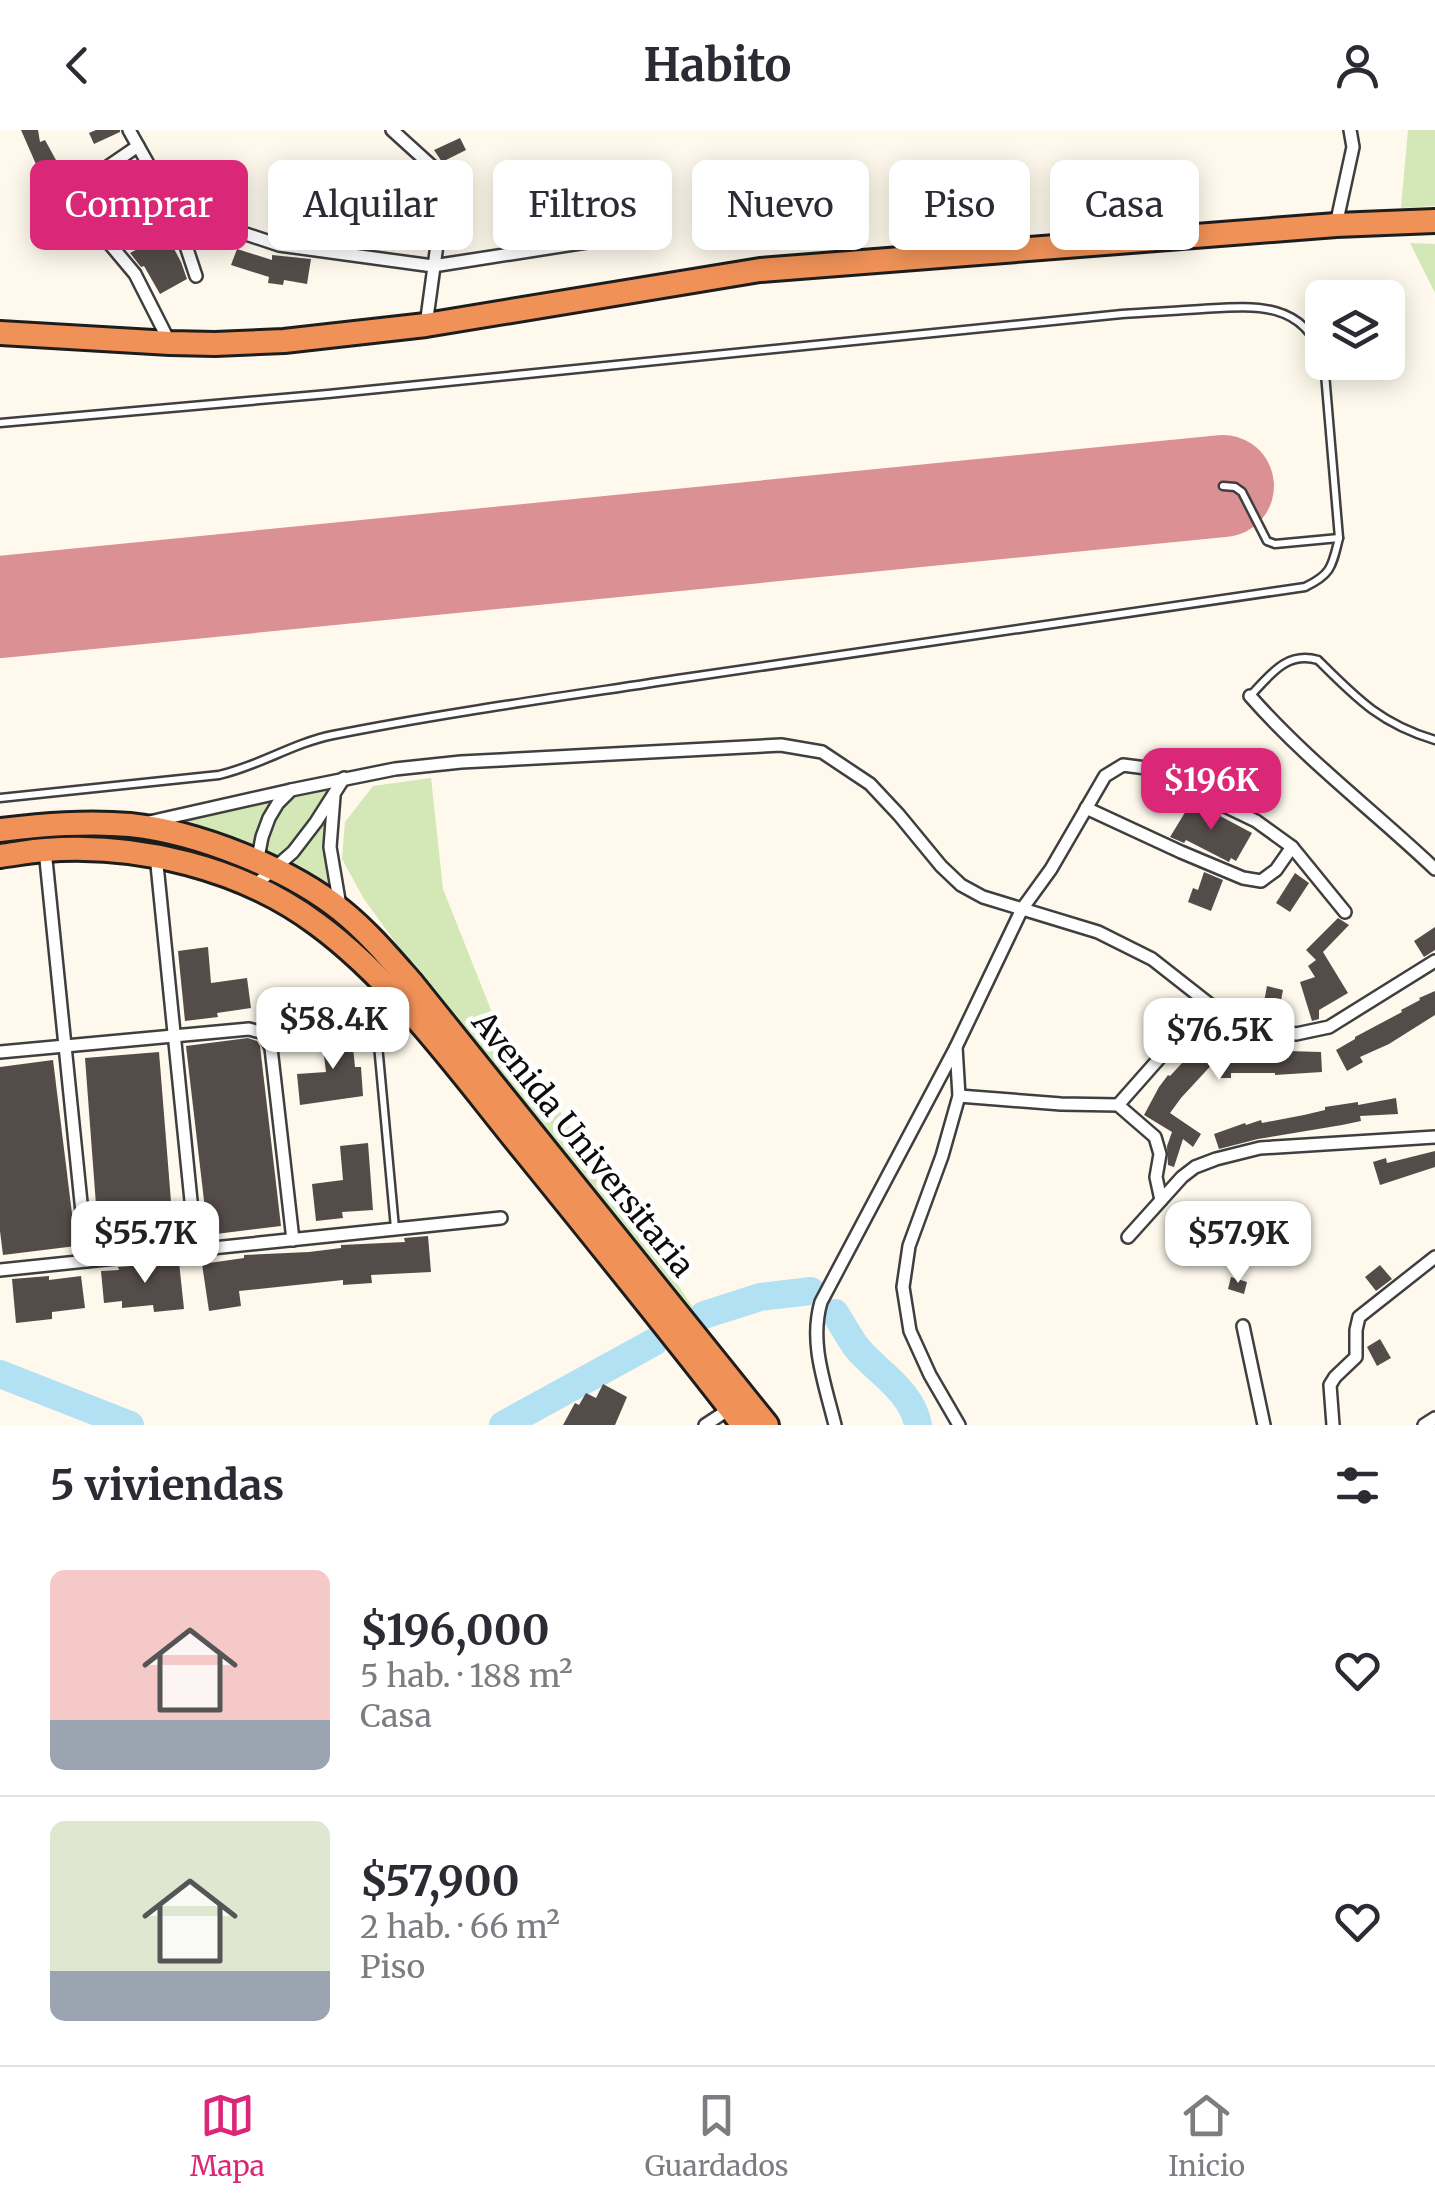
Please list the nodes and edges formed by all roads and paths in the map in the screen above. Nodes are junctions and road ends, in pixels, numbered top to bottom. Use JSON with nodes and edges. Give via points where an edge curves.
{"nodes":[{"id":1,"x":130,"y":130,"type":"edge"},
{"id":2,"x":392,"y":130,"type":"edge"},
{"id":3,"x":1350,"y":130,"type":"edge"},
{"id":4,"x":138,"y":146,"type":"junction"},
{"id":5,"x":146,"y":160,"type":"edge"},
{"id":6,"x":1435,"y":221,"type":"edge"},
{"id":7,"x":1336,"y":225,"type":"junction"},
{"id":8,"x":248,"y":235,"type":"edge"},
{"id":9,"x":187,"y":250,"type":"edge"},
{"id":10,"x":536,"y":250,"type":"edge"},
{"id":11,"x":433,"y":266,"type":"junction"},
{"id":12,"x":196,"y":276,"type":"dead end"},
{"id":13,"x":426,"y":324,"type":"junction"},
{"id":14,"x":1305,"y":328,"type":"edge"},
{"id":15,"x":0,"y":333,"type":"edge"},
{"id":16,"x":170,"y":343,"type":"junction"},
{"id":17,"x":1325,"y":380,"type":"edge"},
{"id":18,"x":0,"y":423,"type":"edge"},
{"id":19,"x":1223,"y":486,"type":"dead end"},
{"id":20,"x":1339,"y":538,"type":"junction"},
{"id":21,"x":1250,"y":696,"type":"joint"},
{"id":22,"x":1435,"y":740,"type":"edge"},
{"id":23,"x":344,"y":778,"type":"junction"},
{"id":24,"x":291,"y":790,"type":"junction"},
{"id":25,"x":334,"y":792,"type":"junction"},
{"id":26,"x":0,"y":798,"type":"edge"},
{"id":27,"x":1086,"y":808,"type":"junction"},
{"id":28,"x":132,"y":826,"type":"junction"},
{"id":29,"x":0,"y":830,"type":"edge"},
{"id":30,"x":1292,"y":847,"type":"junction"},
{"id":31,"x":45,"y":850,"type":"junction"},
{"id":32,"x":0,"y":856,"type":"edge"},
{"id":33,"x":156,"y":856,"type":"junction"},
{"id":34,"x":266,"y":866,"type":"junction"},
{"id":35,"x":1435,"y":869,"type":"edge"},
{"id":36,"x":253,"y":887,"type":"junction"},
{"id":37,"x":1022,"y":909,"type":"junction"},
{"id":38,"x":341,"y":910,"type":"junction"},
{"id":39,"x":1344,"y":912,"type":"dead end"},
{"id":40,"x":1435,"y":960,"type":"edge"},
{"id":41,"x":1216,"y":1010,"type":"junction"},
{"id":42,"x":377,"y":1034,"type":"dead end"},
{"id":43,"x":173,"y":1035,"type":"junction"},
{"id":44,"x":66,"y":1046,"type":"junction"},
{"id":45,"x":956,"y":1047,"type":"junction"},
{"id":46,"x":0,"y":1052,"type":"edge"},
{"id":47,"x":959,"y":1096,"type":"junction"},
{"id":48,"x":1118,"y":1105,"type":"junction"},
{"id":49,"x":1435,"y":1137,"type":"edge"},
{"id":50,"x":1161,"y":1200,"type":"junction"},
{"id":51,"x":501,"y":1218,"type":"dead end"},
{"id":52,"x":395,"y":1229,"type":"junction"},
{"id":53,"x":1128,"y":1237,"type":"dead end"},
{"id":54,"x":293,"y":1240,"type":"junction"},
{"id":55,"x":196,"y":1250,"type":"junction"},
{"id":56,"x":1435,"y":1256,"type":"edge"},
{"id":57,"x":87,"y":1262,"type":"junction"},
{"id":58,"x":0,"y":1270,"type":"edge"},
{"id":59,"x":1243,"y":1326,"type":"dead end"},
{"id":60,"x":739,"y":1410,"type":"edge"},
{"id":61,"x":1435,"y":1418,"type":"edge"},
{"id":62,"x":706,"y":1425,"type":"edge"},
{"id":63,"x":768,"y":1425,"type":"edge"},
{"id":64,"x":835,"y":1425,"type":"edge"},
{"id":65,"x":959,"y":1425,"type":"edge"},
{"id":66,"x":1264,"y":1425,"type":"edge"},
{"id":67,"x":1333,"y":1425,"type":"edge"},
{"id":68,"x":1424,"y":1425,"type":"edge"}],
"edges":[{"from":1,"to":4,"type":"street"},
{"from":2,"to":11,"type":"street","via":[[446,179]]},
{"from":3,"to":7,"type":"street","via":[[1353,147]]},
{"from":4,"to":5,"type":"street"},
{"from":4,"to":16,"type":"street","via":[[100,172],[109,243],[135,274]]},
{"from":6,"to":7,"type":"highway"},
{"from":7,"to":13,"type":"highway","via":[[760,270]]},
{"from":8,"to":11,"type":"street","via":[[279,245]]},
{"from":9,"to":12,"type":"street"},
{"from":10,"to":11,"type":"street"},
{"from":11,"to":13,"type":"street"},
{"from":13,"to":16,"type":"highway","via":[[284,341]]},
{"from":14,"to":18,"type":"lane","via":[[1272,308],[1249,306],[1122,314]]},
{"from":15,"to":16,"type":"highway"},
{"from":17,"to":20,"type":"lane"},
{"from":19,"to":20,"type":"lane","via":[[1242,492],[1267,541]]},
{"from":20,"to":26,"type":"lane","via":[[1322,579],[1305,587],[445,715],[300,743],[219,775]]},
{"from":21,"to":22,"type":"lane","via":[[1283,662],[1312,658],[1378,716]]},
{"from":21,"to":35,"type":"street"},
{"from":23,"to":24,"type":"street"},
{"from":23,"to":25,"type":"street"},
{"from":23,"to":37,"type":"street","via":[[461,762],[661,750],[781,745],[822,752],[870,784],[960,884]]},
{"from":24,"to":28,"type":"street"},
{"from":24,"to":34,"type":"street","via":[[268,818]]},
{"from":25,"to":34,"type":"street","via":[[306,837]]},
{"from":25,"to":38,"type":"street","via":[[330,847]]},
{"from":27,"to":30,"type":"street","via":[[1243,878],[1261,880]]},
{"from":27,"to":30,"type":"street","via":[[1105,776],[1123,765],[1146,768],[1256,821]]},
{"from":27,"to":37,"type":"street"},
{"from":28,"to":29,"type":"highway","name":"Avenida Universitaria"},
{"from":28,"to":34,"type":"highway","name":"Avenida Universitaria","via":[[200,840]]},
{"from":30,"to":39,"type":"street"},
{"from":31,"to":32,"type":"highway","name":"Avenida Universitaria"},
{"from":31,"to":33,"type":"highway","name":"Avenida Universitaria"},
{"from":31,"to":44,"type":"street"},
{"from":33,"to":36,"type":"highway","name":"Avenida Universitaria"},
{"from":33,"to":43,"type":"street"},
{"from":34,"to":36,"type":"street"},
{"from":34,"to":36,"type":"street"},
{"from":34,"to":38,"type":"highway","name":"Avenida Universitaria"},
{"from":36,"to":60,"type":"highway","name":"Avenida Universitaria","via":[[316,922],[384,984]]},
{"from":37,"to":41,"type":"street","via":[[1098,932],[1152,959]]},
{"from":37,"to":45,"type":"street"},
{"from":38,"to":60,"type":"highway","name":"Avenida Universitaria","via":[[411,982]]},
{"from":40,"to":41,"type":"street","via":[[1330,1027],[1296,1034],[1256,1028]]},
{"from":41,"to":48,"type":"street","via":[[1179,1036]]},
{"from":42,"to":52,"type":"lane"},
{"from":43,"to":44,"type":"street"},
{"from":43,"to":54,"type":"street","via":[[264,1033]]},
{"from":43,"to":55,"type":"street"},
{"from":44,"to":46,"type":"street"},
{"from":44,"to":57,"type":"street"},
{"from":45,"to":47,"type":"street"},
{"from":45,"to":64,"type":"street","via":[[821,1302],[815,1341]]},
{"from":47,"to":48,"type":"street"},
{"from":47,"to":65,"type":"street","via":[[909,1246],[904,1287],[910,1331]]},
{"from":48,"to":50,"type":"street","via":[[1155,1138]]},
{"from":49,"to":50,"type":"street","via":[[1260,1148],[1195,1167]]},
{"from":50,"to":53,"type":"street"},
{"from":51,"to":52,"type":"street"},
{"from":52,"to":54,"type":"street"},
{"from":54,"to":55,"type":"street"},
{"from":55,"to":57,"type":"street"},
{"from":56,"to":67,"type":"street","via":[[1359,1317],[1356,1358],[1330,1385]]},
{"from":57,"to":58,"type":"street"},
{"from":59,"to":66,"type":"street"},
{"from":60,"to":62,"type":"street"},
{"from":60,"to":63,"type":"highway","name":"Avenida Universitaria"},
{"from":61,"to":68,"type":"street"}]}
